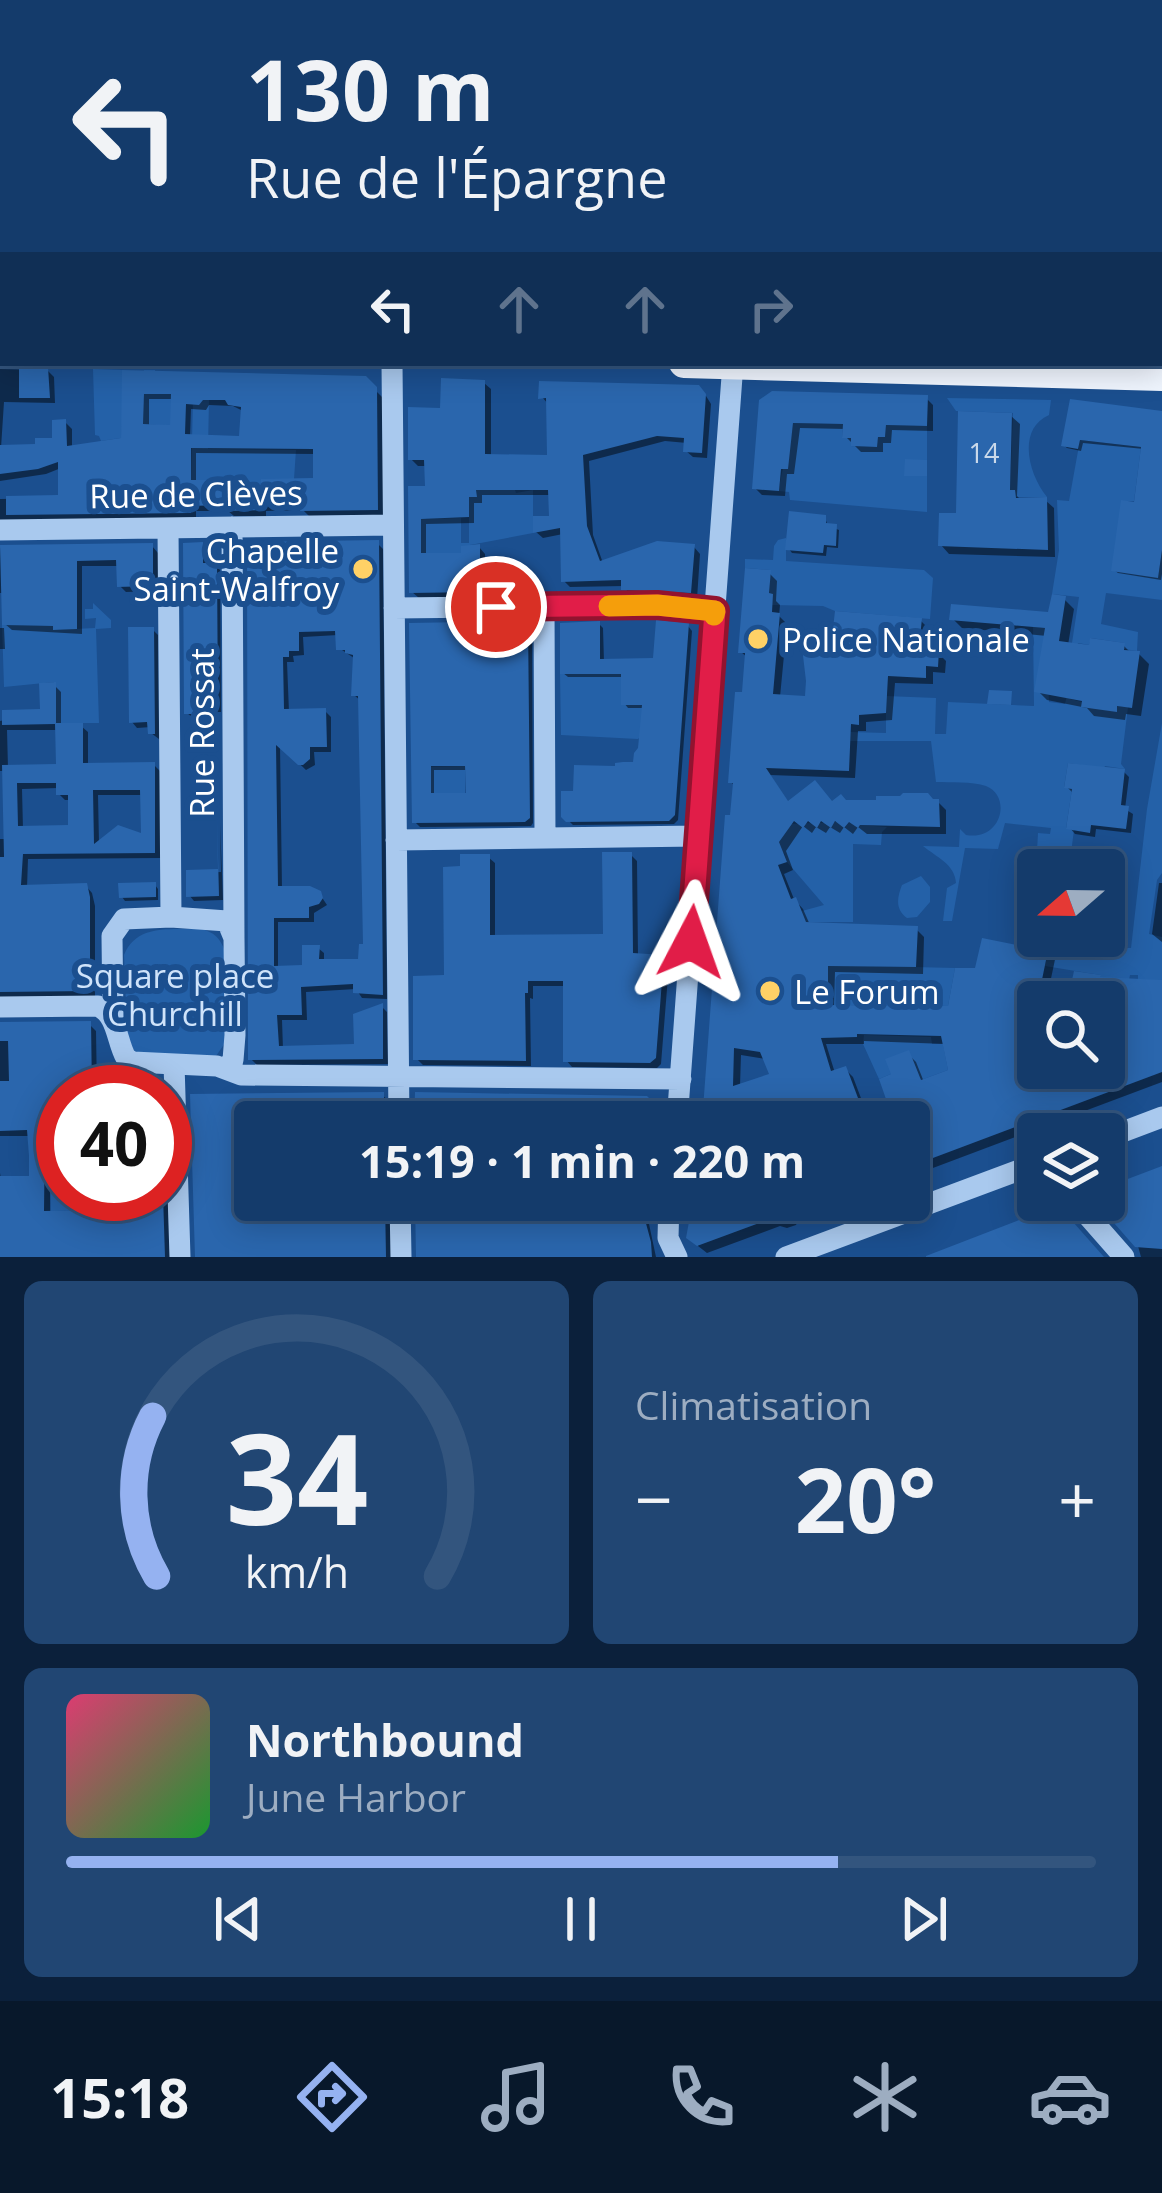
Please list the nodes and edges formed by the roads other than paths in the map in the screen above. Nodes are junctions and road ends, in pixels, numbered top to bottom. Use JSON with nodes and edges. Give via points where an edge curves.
{"nodes":[{"id":1,"x":392,"y":366,"type":"edge"},
{"id":2,"x":739,"y":366,"type":"edge"},
{"id":3,"x":810,"y":366,"type":"edge"},
{"id":4,"x":1162,"y":376,"type":"edge"},
{"id":5,"x":393,"y":525,"type":"junction"},
{"id":6,"x":232,"y":527,"type":"junction"},
{"id":7,"x":168,"y":528,"type":"junction"},
{"id":8,"x":0,"y":530,"type":"edge"},
{"id":9,"x":544,"y":607,"type":"junction"},
{"id":10,"x":394,"y":608,"type":"junction"},
{"id":11,"x":715,"y":611,"type":"junction"},
{"id":12,"x":698,"y":836,"type":"junction"},
{"id":13,"x":545,"y":838,"type":"junction"},
{"id":14,"x":396,"y":840,"type":"junction"},
{"id":15,"x":171,"y":917,"type":"junction"},
{"id":16,"x":234,"y":938,"type":"junction"},
{"id":17,"x":0,"y":1007,"type":"edge"},
{"id":18,"x":106,"y":1013,"type":"junction"},
{"id":19,"x":174,"y":1064,"type":"junction"},
{"id":20,"x":226,"y":1069,"type":"junction"},
{"id":21,"x":398,"y":1075,"type":"junction"},
{"id":22,"x":681,"y":1078,"type":"junction"},
{"id":23,"x":399,"y":1101,"type":"edge"},
{"id":24,"x":679,"y":1101,"type":"edge"},
{"id":25,"x":1162,"y":1117,"type":"edge"},
{"id":26,"x":1125,"y":1130,"type":"edge"},
{"id":27,"x":1017,"y":1171,"type":"edge"},
{"id":28,"x":400,"y":1221,"type":"edge"},
{"id":29,"x":668,"y":1221,"type":"edge"},
{"id":30,"x":1092,"y":1221,"type":"edge"},
{"id":31,"x":180,"y":1257,"type":"edge"},
{"id":32,"x":401,"y":1257,"type":"edge"},
{"id":33,"x":676,"y":1257,"type":"edge"},
{"id":34,"x":786,"y":1257,"type":"edge"},
{"id":35,"x":1124,"y":1257,"type":"edge"}],
"edges":[{"from":1,"to":5,"type":"street"},
{"from":2,"to":11,"type":"street"},
{"from":3,"to":4,"type":"main road"},
{"from":5,"to":6,"type":"street","name":"Rue de Clèves"},
{"from":5,"to":10,"type":"street"},
{"from":6,"to":7,"type":"street","name":"Rue de Clèves"},
{"from":6,"to":16,"type":"street","name":"Rue Rossat"},
{"from":7,"to":8,"type":"street","name":"Rue de Clèves"},
{"from":7,"to":15,"type":"street"},
{"from":9,"to":10,"type":"street"},
{"from":9,"to":11,"type":"street"},
{"from":9,"to":13,"type":"street"},
{"from":10,"to":14,"type":"street"},
{"from":11,"to":12,"type":"street"},
{"from":12,"to":13,"type":"street"},
{"from":12,"to":22,"type":"street"},
{"from":13,"to":14,"type":"street"},
{"from":14,"to":21,"type":"street"},
{"from":15,"to":16,"type":"street","via":[[220,918]]},
{"from":15,"to":18,"type":"street","via":[[124,919],[114,932]]},
{"from":16,"to":20,"type":"street","via":[[234,1052]]},
{"from":17,"to":18,"type":"street"},
{"from":18,"to":19,"type":"street","via":[[126,1058]]},
{"from":19,"to":20,"type":"street"},
{"from":19,"to":31,"type":"street"},
{"from":20,"to":21,"type":"street"},
{"from":21,"to":22,"type":"street"},
{"from":21,"to":23,"type":"street"},
{"from":22,"to":24,"type":"street"},
{"from":25,"to":26,"type":"street"},
{"from":27,"to":34,"type":"street"},
{"from":28,"to":32,"type":"street"},
{"from":29,"to":33,"type":"street"},
{"from":30,"to":35,"type":"street"}]}
